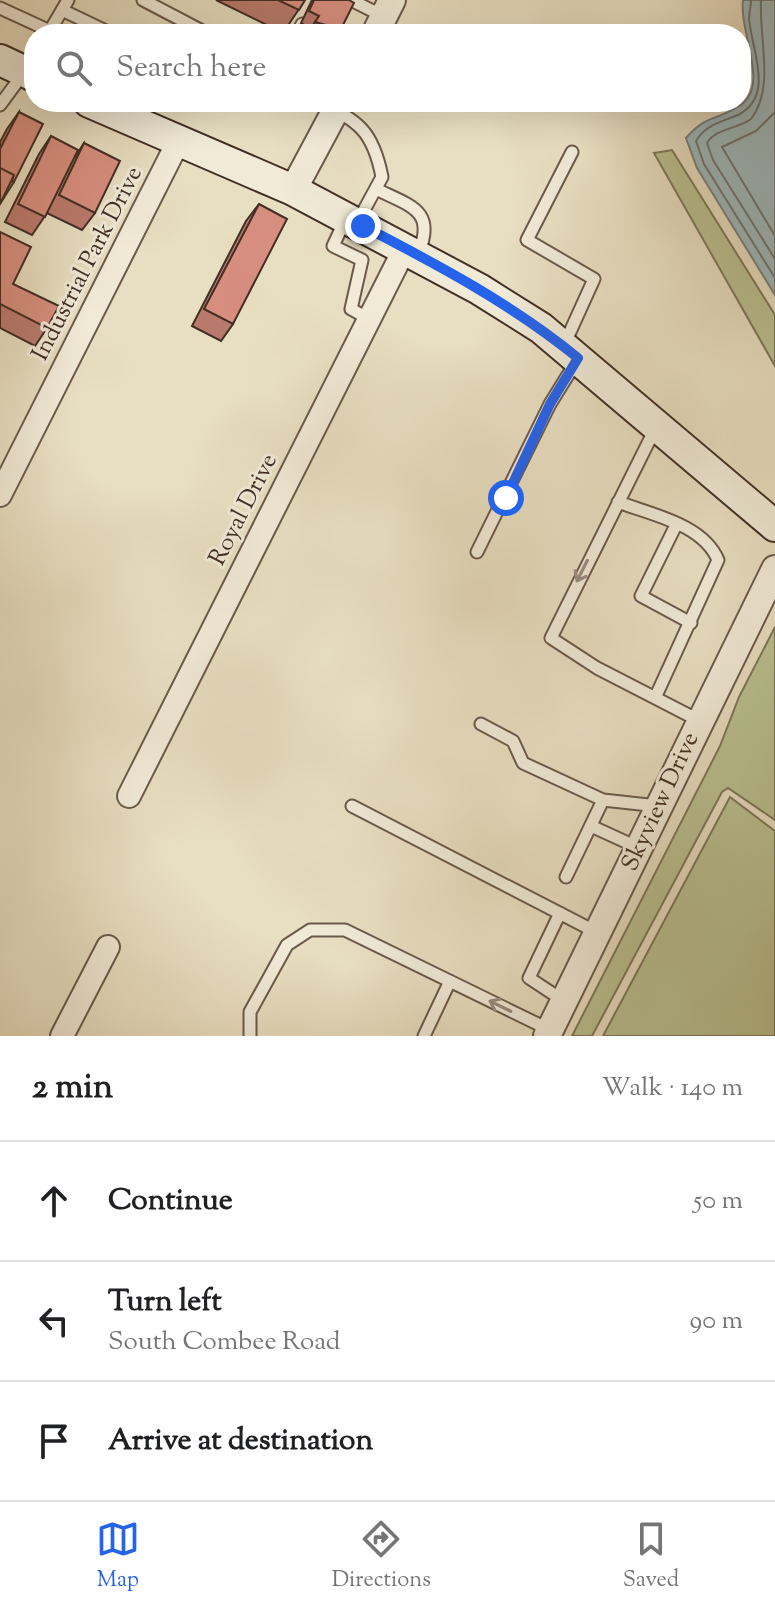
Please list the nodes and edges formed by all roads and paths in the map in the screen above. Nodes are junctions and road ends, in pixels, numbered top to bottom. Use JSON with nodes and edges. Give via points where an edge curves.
{"nodes":[{"id":1,"x":143,"y":0,"type":"edge"},
{"id":2,"x":351,"y":0,"type":"edge"},
{"id":3,"x":65,"y":5,"type":"edge"},
{"id":4,"x":0,"y":8,"type":"edge"},
{"id":5,"x":340,"y":12,"type":"edge"},
{"id":6,"x":379,"y":14,"type":"edge"},
{"id":7,"x":31,"y":24,"type":"edge"},
{"id":8,"x":54,"y":24,"type":"edge"},
{"id":9,"x":96,"y":24,"type":"edge"},
{"id":10,"x":189,"y":24,"type":"edge"},
{"id":11,"x":24,"y":67,"type":"edge"},
{"id":12,"x":0,"y":105,"type":"edge"},
{"id":13,"x":111,"y":112,"type":"edge"},
{"id":14,"x":328,"y":112,"type":"edge"},
{"id":15,"x":342,"y":112,"type":"edge"},
{"id":16,"x":178,"y":142,"type":"junction"},
{"id":17,"x":572,"y":152,"type":"dead end"},
{"id":18,"x":376,"y":189,"type":"junction"},
{"id":19,"x":293,"y":190,"type":"junction"},
{"id":20,"x":352,"y":220,"type":"junction"},
{"id":21,"x":412,"y":251,"type":"junction"},
{"id":22,"x":369,"y":319,"type":"junction"},
{"id":23,"x":571,"y":352,"type":"junction"},
{"id":24,"x":657,"y":425,"type":"junction"},
{"id":25,"x":0,"y":495,"type":"edge"},
{"id":26,"x":618,"y":502,"type":"junction"},
{"id":27,"x":676,"y":525,"type":"junction"},
{"id":28,"x":775,"y":526,"type":"edge"},
{"id":29,"x":477,"y":552,"type":"dead end"},
{"id":30,"x":775,"y":569,"type":"edge"},
{"id":31,"x":691,"y":623,"type":"junction"},
{"id":32,"x":655,"y":698,"type":"junction"},
{"id":33,"x":700,"y":721,"type":"junction"},
{"id":34,"x":481,"y":724,"type":"dead end"},
{"id":35,"x":129,"y":796,"type":"dead end"},
{"id":36,"x":603,"y":800,"type":"junction"},
{"id":37,"x":352,"y":806,"type":"dead end"},
{"id":38,"x":659,"y":806,"type":"junction"},
{"id":39,"x":591,"y":826,"type":"junction"},
{"id":40,"x":639,"y":848,"type":"junction"},
{"id":41,"x":566,"y":877,"type":"dead end"},
{"id":42,"x":560,"y":913,"type":"junction"},
{"id":43,"x":599,"y":933,"type":"junction"},
{"id":44,"x":108,"y":947,"type":"dead end"},
{"id":45,"x":450,"y":981,"type":"junction"},
{"id":46,"x":565,"y":1002,"type":"junction"},
{"id":47,"x":549,"y":1033,"type":"edge"},
{"id":48,"x":62,"y":1036,"type":"edge"},
{"id":49,"x":250,"y":1036,"type":"edge"},
{"id":50,"x":424,"y":1036,"type":"edge"}],
"edges":[{"from":1,"to":10,"type":"lane"},
{"from":2,"to":6,"type":"lane"},
{"from":3,"to":8,"type":"lane"},
{"from":3,"to":9,"type":"lane"},
{"from":4,"to":7,"type":"lane"},
{"from":5,"to":6,"type":"lane"},
{"from":11,"to":12,"type":"lane"},
{"from":13,"to":16,"type":"main road"},
{"from":14,"to":19,"type":"street"},
{"from":15,"to":18,"type":"lane","via":[[371,139],[382,177]]},
{"from":16,"to":19,"type":"main road"},
{"from":16,"to":25,"type":"street","name":"Industrial Park Drive"},
{"from":17,"to":23,"type":"lane","via":[[527,240],[594,279]]},
{"from":18,"to":20,"type":"lane"},
{"from":18,"to":21,"type":"lane","via":[[420,211],[425,220]]},
{"from":19,"to":20,"type":"main road"},
{"from":20,"to":21,"type":"main road"},
{"from":20,"to":22,"type":"lane","via":[[333,246],[362,260],[351,309]]},
{"from":21,"to":22,"type":"street","name":"Royal Drive"},
{"from":21,"to":23,"type":"main road","via":[[529,320]]},
{"from":22,"to":35,"type":"street","name":"Royal Drive"},
{"from":23,"to":24,"type":"main road"},
{"from":23,"to":29,"type":"lane"},
{"from":24,"to":26,"type":"lane"},
{"from":24,"to":28,"type":"main road"},
{"from":26,"to":27,"type":"lane"},
{"from":26,"to":32,"type":"lane","one_way":true,"via":[[551,638]]},
{"from":27,"to":31,"type":"lane","via":[[711,544],[718,560]]},
{"from":27,"to":31,"type":"lane","via":[[641,596]]},
{"from":30,"to":33,"type":"street","name":"Skyview Drive"},
{"from":31,"to":32,"type":"lane"},
{"from":32,"to":33,"type":"lane"},
{"from":33,"to":38,"type":"street","name":"Skyview Drive"},
{"from":34,"to":36,"type":"lane","via":[[513,741],[523,763]]},
{"from":36,"to":38,"type":"lane"},
{"from":36,"to":39,"type":"lane"},
{"from":37,"to":42,"type":"lane"},
{"from":38,"to":40,"type":"street","name":"Skyview Drive"},
{"from":39,"to":40,"type":"lane"},
{"from":39,"to":41,"type":"lane"},
{"from":40,"to":43,"type":"street","name":"Skyview Drive"},
{"from":42,"to":43,"type":"lane"},
{"from":42,"to":46,"type":"lane","via":[[529,978]]},
{"from":43,"to":46,"type":"street","name":"Skyview Drive"},
{"from":44,"to":48,"type":"street"},
{"from":47,"to":45,"type":"lane","one_way":true},
{"from":45,"to":49,"type":"lane","via":[[345,930],[310,930],[287,945],[250,1012]]},
{"from":45,"to":50,"type":"lane"},
{"from":46,"to":47,"type":"street","name":"Skyview Drive"}]}
